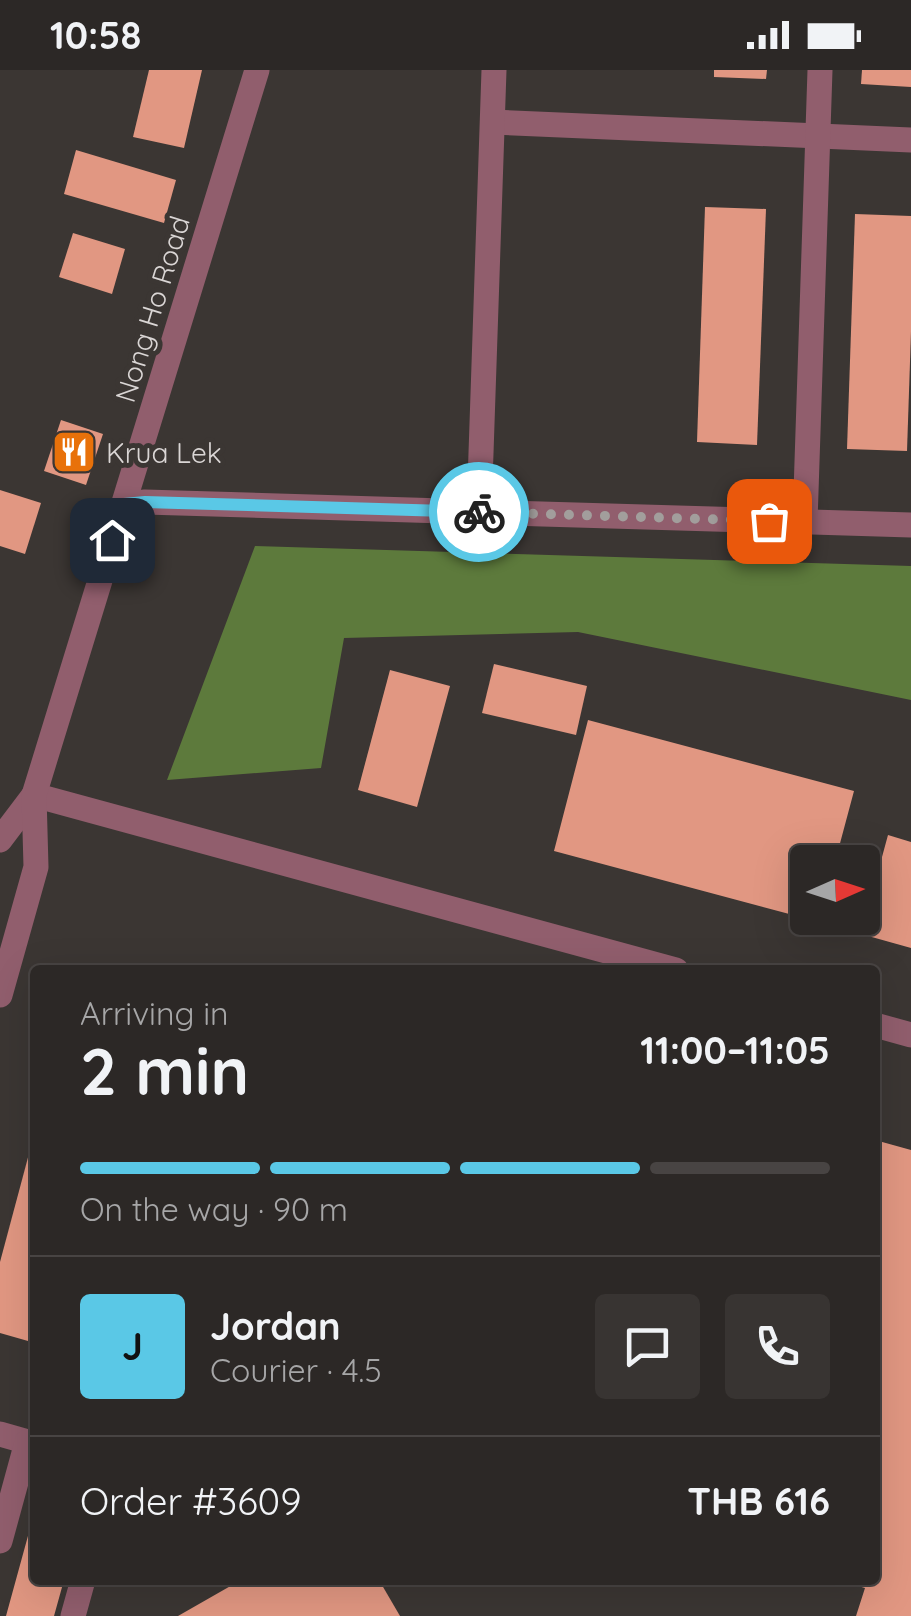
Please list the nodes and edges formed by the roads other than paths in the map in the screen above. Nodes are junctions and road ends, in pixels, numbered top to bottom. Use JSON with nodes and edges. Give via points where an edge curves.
{"nodes":[{"id":1,"x":257,"y":70,"type":"edge"},
{"id":2,"x":494,"y":70,"type":"edge"},
{"id":3,"x":820,"y":70,"type":"edge"},
{"id":4,"x":493,"y":122,"type":"junction"},
{"id":5,"x":818,"y":136,"type":"junction"},
{"id":6,"x":911,"y":140,"type":"edge"},
{"id":7,"x":124,"y":504,"type":"junction"},
{"id":8,"x":479,"y":512,"type":"junction"},
{"id":9,"x":805,"y":522,"type":"junction"},
{"id":10,"x":911,"y":525,"type":"edge"},
{"id":11,"x":34,"y":795,"type":"junction"},
{"id":12,"x":0,"y":840,"type":"edge"},
{"id":13,"x":658,"y":965,"type":"edge"},
{"id":14,"x":0,"y":995,"type":"edge"},
{"id":15,"x":880,"y":1025,"type":"edge"},
{"id":16,"x":911,"y":1034,"type":"edge"},
{"id":17,"x":0,"y":1434,"type":"edge"},
{"id":18,"x":30,"y":1443,"type":"edge"},
{"id":19,"x":30,"y":1446,"type":"edge"},
{"id":20,"x":0,"y":1540,"type":"edge"},
{"id":21,"x":82,"y":1585,"type":"edge"},
{"id":22,"x":74,"y":1616,"type":"edge"}],
"edges":[{"from":1,"to":7,"type":"street","name":"Nong Ho Road"},
{"from":2,"to":4,"type":"street"},
{"from":3,"to":5,"type":"street"},
{"from":4,"to":5,"type":"street"},
{"from":4,"to":8,"type":"street"},
{"from":5,"to":6,"type":"street"},
{"from":5,"to":9,"type":"street"},
{"from":7,"to":8,"type":"street"},
{"from":7,"to":11,"type":"street","name":"Nong Ho Road"},
{"from":8,"to":9,"type":"street"},
{"from":9,"to":10,"type":"street"},
{"from":11,"to":12,"type":"street","name":"Nong Ho Road"},
{"from":11,"to":13,"type":"street"},
{"from":11,"to":14,"type":"street","name":"Nong Ho Road","via":[[36,866]]},
{"from":15,"to":16,"type":"street"},
{"from":17,"to":18,"type":"street"},
{"from":19,"to":20,"type":"street"},
{"from":21,"to":22,"type":"street"}]}
